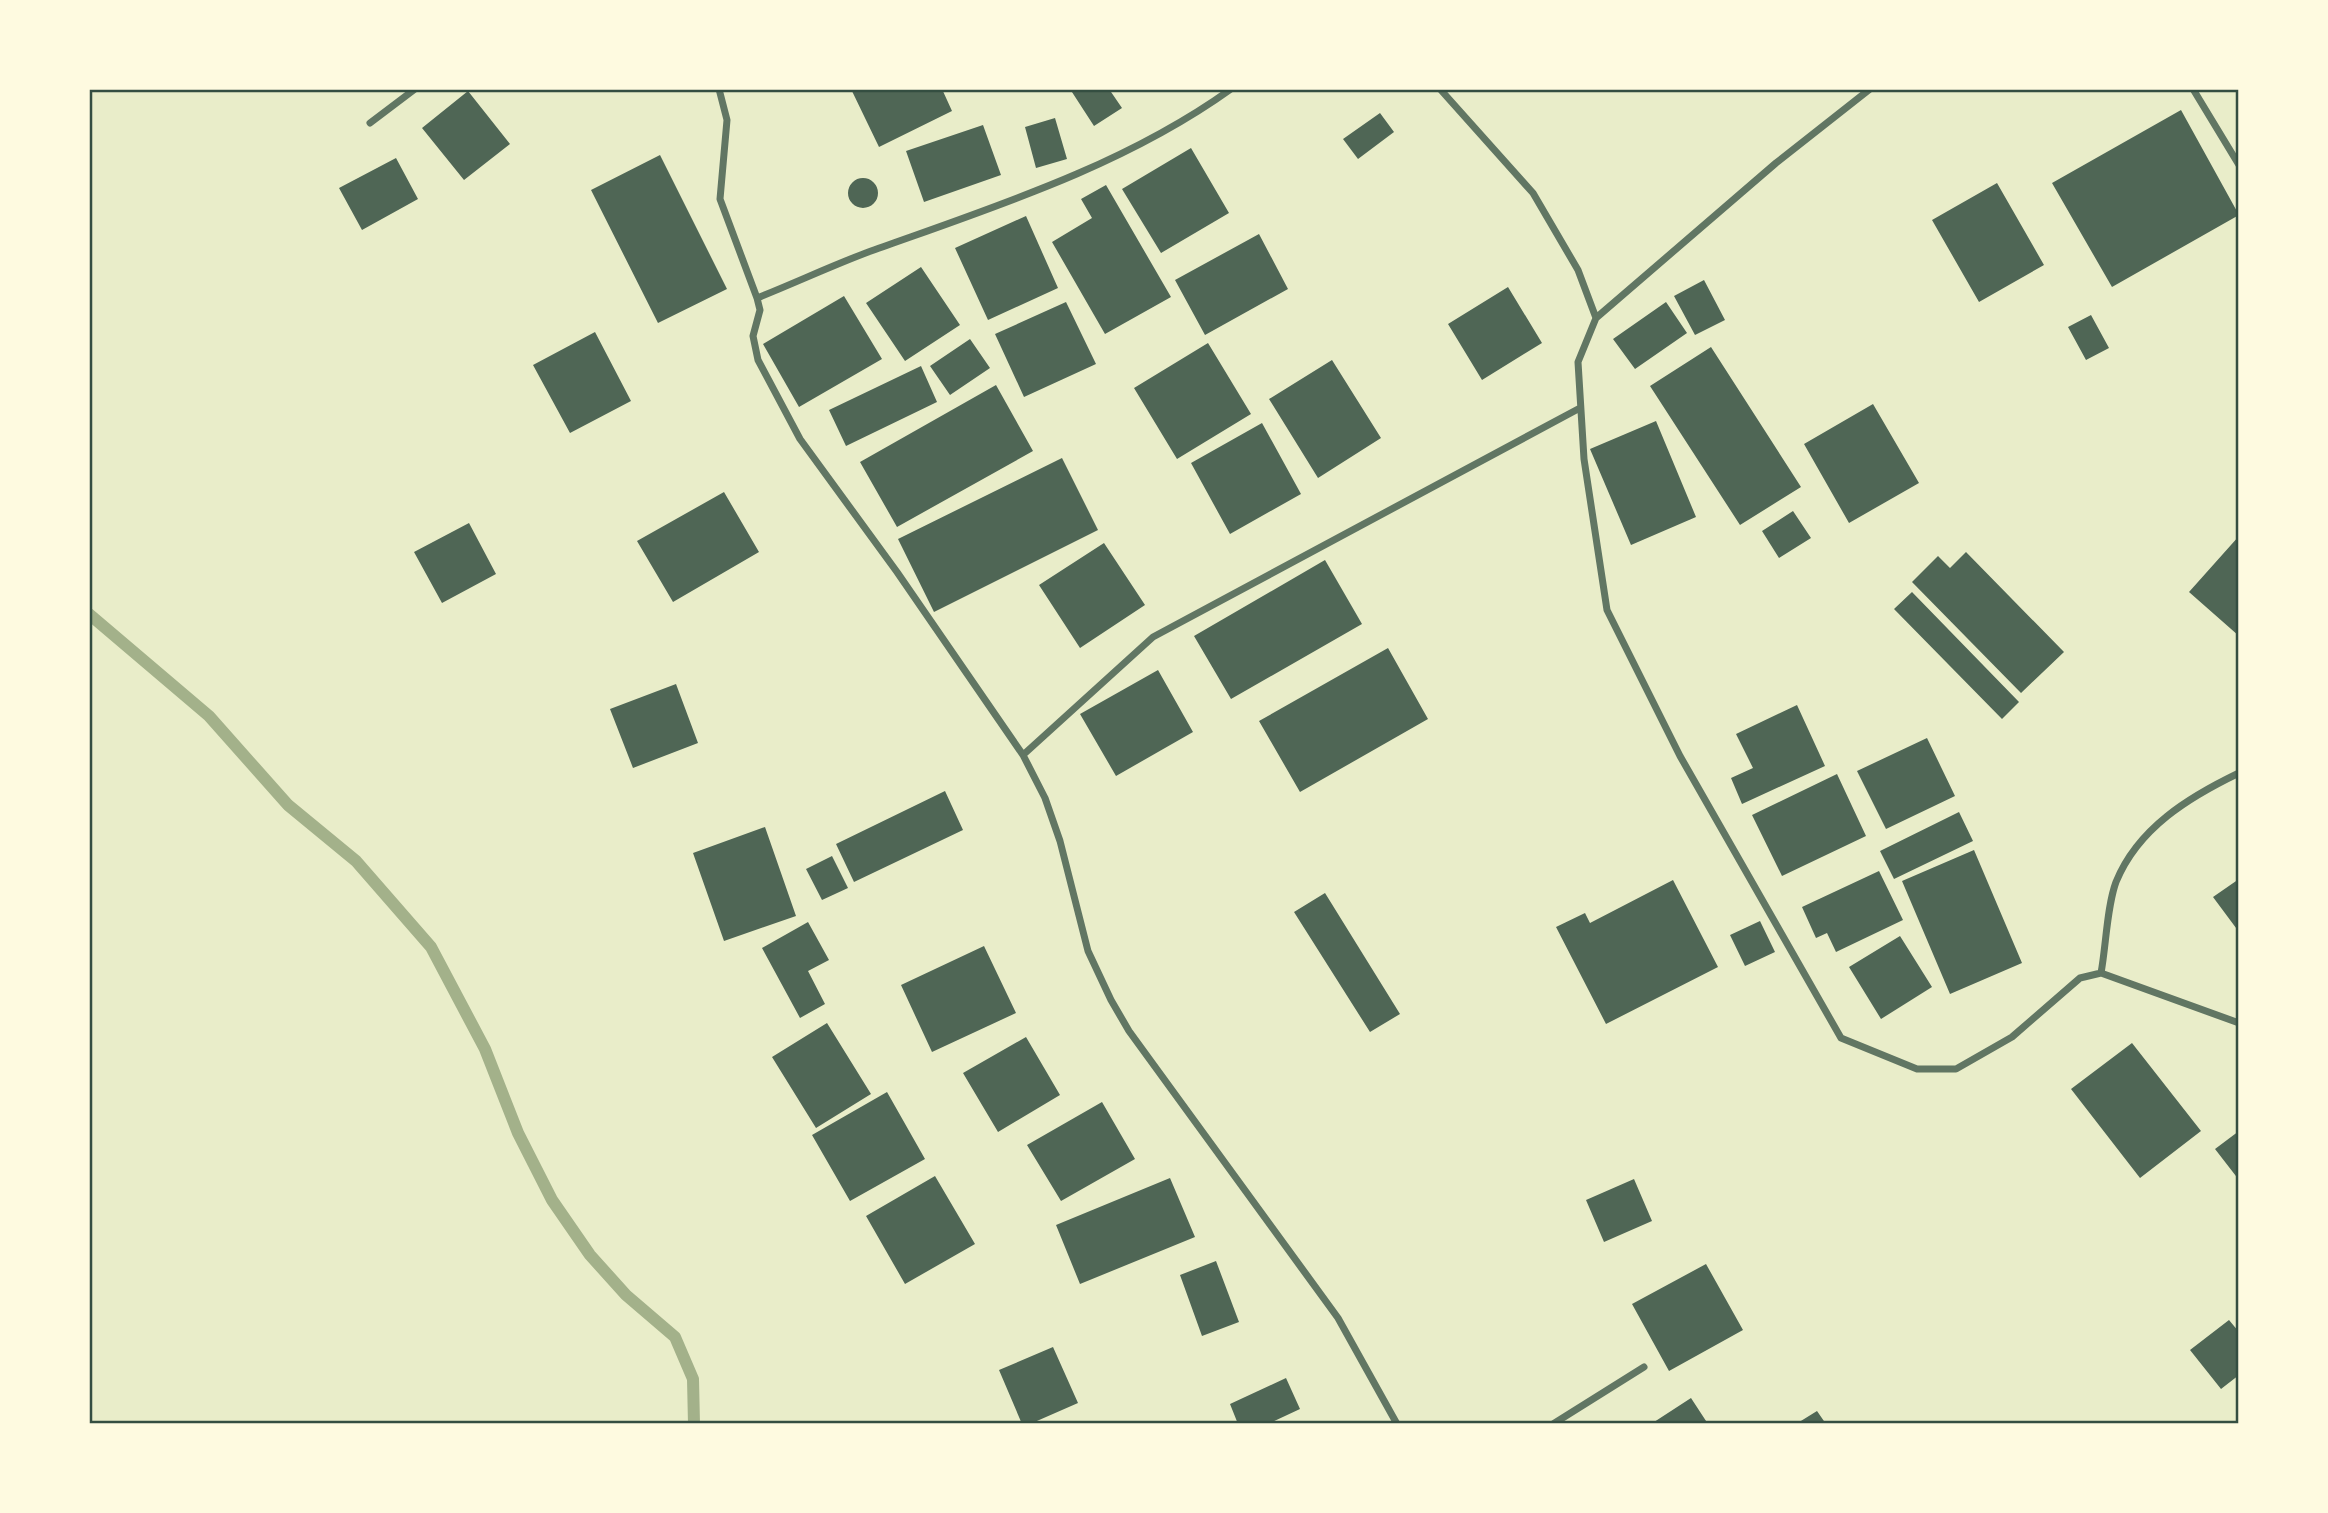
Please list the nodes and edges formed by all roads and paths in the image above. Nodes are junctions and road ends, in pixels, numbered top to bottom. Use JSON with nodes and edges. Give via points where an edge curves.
{"nodes":[{"id":1,"x":415,"y":89,"type":"edge"},
{"id":2,"x":719,"y":89,"type":"edge"},
{"id":3,"x":1231,"y":89,"type":"edge"},
{"id":4,"x":1440,"y":89,"type":"edge"},
{"id":5,"x":1870,"y":89,"type":"edge"},
{"id":6,"x":2193,"y":89,"type":"edge"},
{"id":7,"x":370,"y":124,"type":"dead end"},
{"id":8,"x":2239,"y":165,"type":"edge"},
{"id":9,"x":757,"y":298,"type":"junction"},
{"id":10,"x":1596,"y":318,"type":"junction"},
{"id":11,"x":1580,"y":408,"type":"junction"},
{"id":12,"x":1023,"y":755,"type":"junction"},
{"id":13,"x":2239,"y":773,"type":"edge"},
{"id":14,"x":2101,"y":973,"type":"junction"},
{"id":15,"x":2239,"y":1023,"type":"edge"},
{"id":16,"x":1644,"y":1367,"type":"dead end"},
{"id":17,"x":1397,"y":1424,"type":"edge"},
{"id":18,"x":1553,"y":1424,"type":"edge"}],
"edges":[{"from":1,"to":7,"type":"street"},
{"from":2,"to":9,"type":"street","via":[[727,120],[720,199]]},
{"from":3,"to":9,"type":"street","via":[[1137,147]]},
{"from":4,"to":10,"type":"street","via":[[1533,192],[1578,270]]},
{"from":5,"to":10,"type":"street","via":[[1776,163]]},
{"from":6,"to":8,"type":"street"},
{"from":9,"to":12,"type":"street","via":[[760,310],[753,336],[758,360],[800,439]]},
{"from":10,"to":11,"type":"street","via":[[1578,362]]},
{"from":11,"to":12,"type":"street","via":[[1153,636]]},
{"from":11,"to":14,"type":"street","via":[[1607,610],[1681,756],[1841,1038],[1917,1069],[1956,1069],[2012,1037],[2080,978]]},
{"from":12,"to":17,"type":"street","via":[[1045,798],[1088,951],[1111,1000],[1338,1318]]},
{"from":13,"to":14,"type":"street","via":[[2203,790],[2148,831],[2116,883]]},
{"from":14,"to":15,"type":"street"},
{"from":16,"to":18,"type":"street"}]}
